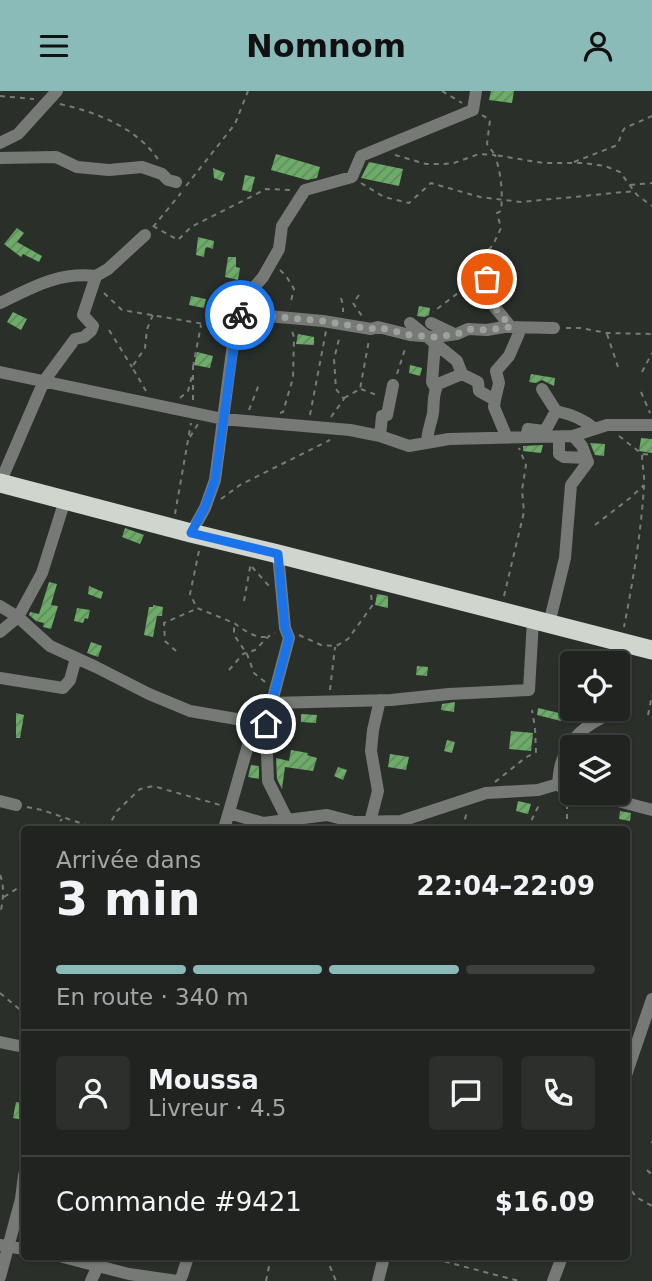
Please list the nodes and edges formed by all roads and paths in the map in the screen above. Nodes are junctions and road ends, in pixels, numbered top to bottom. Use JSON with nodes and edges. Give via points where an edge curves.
{"nodes":[{"id":1,"x":57,"y":91,"type":"edge"},
{"id":2,"x":248,"y":91,"type":"edge"},
{"id":3,"x":442,"y":91,"type":"edge"},
{"id":4,"x":476,"y":91,"type":"edge"},
{"id":5,"x":0,"y":96,"type":"edge"},
{"id":6,"x":47,"y":101,"type":"junction"},
{"id":7,"x":473,"y":110,"type":"junction"},
{"id":8,"x":652,"y":116,"type":"edge"},
{"id":9,"x":0,"y":143,"type":"edge"},
{"id":10,"x":377,"y":150,"type":"junction"},
{"id":11,"x":495,"y":156,"type":"junction"},
{"id":12,"x":0,"y":158,"type":"edge"},
{"id":13,"x":160,"y":163,"type":"dead end"},
{"id":14,"x":570,"y":163,"type":"junction"},
{"id":15,"x":352,"y":177,"type":"junction"},
{"id":16,"x":176,"y":182,"type":"dead end"},
{"id":17,"x":652,"y":183,"type":"edge"},
{"id":18,"x":629,"y":185,"type":"junction"},
{"id":19,"x":305,"y":190,"type":"junction"},
{"id":20,"x":635,"y":191,"type":"junction"},
{"id":21,"x":502,"y":200,"type":"junction"},
{"id":22,"x":652,"y":206,"type":"edge"},
{"id":23,"x":145,"y":235,"type":"dead end"},
{"id":24,"x":272,"y":261,"type":"junction"},
{"id":25,"x":487,"y":279,"type":"dead end"},
{"id":26,"x":94,"y":280,"type":"junction"},
{"id":27,"x":359,"y":295,"type":"dead end"},
{"id":28,"x":341,"y":298,"type":"dead end"},
{"id":29,"x":244,"y":299,"type":"junction"},
{"id":30,"x":0,"y":303,"type":"edge"},
{"id":31,"x":153,"y":314,"type":"junction"},
{"id":32,"x":288,"y":318,"type":"junction"},
{"id":33,"x":335,"y":323,"type":"junction"},
{"id":34,"x":431,"y":323,"type":"joint"},
{"id":35,"x":201,"y":324,"type":"junction"},
{"id":36,"x":514,"y":327,"type":"junction"},
{"id":37,"x":554,"y":328,"type":"joint"},
{"id":38,"x":371,"y":329,"type":"junction"},
{"id":39,"x":410,"y":329,"type":"junction"},
{"id":40,"x":109,"y":330,"type":"dead end"},
{"id":41,"x":607,"y":333,"type":"junction"},
{"id":42,"x":454,"y":334,"type":"junction"},
{"id":43,"x":652,"y":334,"type":"edge"},
{"id":44,"x":236,"y":335,"type":"junction"},
{"id":45,"x":431,"y":340,"type":"junction"},
{"id":46,"x":652,"y":353,"type":"edge"},
{"id":47,"x":193,"y":366,"type":"junction"},
{"id":48,"x":618,"y":366,"type":"dead end"},
{"id":49,"x":132,"y":367,"type":"junction"},
{"id":50,"x":0,"y":372,"type":"edge"},
{"id":51,"x":642,"y":372,"type":"dead end"},
{"id":52,"x":462,"y":374,"type":"junction"},
{"id":53,"x":44,"y":381,"type":"junction"},
{"id":54,"x":393,"y":385,"type":"junction"},
{"id":55,"x":262,"y":387,"type":"dead end"},
{"id":56,"x":360,"y":389,"type":"junction"},
{"id":57,"x":436,"y":389,"type":"junction"},
{"id":58,"x":542,"y":389,"type":"dead end"},
{"id":59,"x":641,"y":392,"type":"dead end"},
{"id":60,"x":344,"y":399,"type":"junction"},
{"id":61,"x":495,"y":400,"type":"junction"},
{"id":62,"x":154,"y":404,"type":"junction"},
{"id":63,"x":167,"y":407,"type":"junction"},
{"id":64,"x":556,"y":411,"type":"junction"},
{"id":65,"x":198,"y":414,"type":"junction"},
{"id":66,"x":223,"y":419,"type":"junction"},
{"id":67,"x":245,"y":421,"type":"junction"},
{"id":68,"x":260,"y":422,"type":"junction"},
{"id":69,"x":650,"y":425,"type":"edge"},
{"id":70,"x":314,"y":427,"type":"junction"},
{"id":71,"x":601,"y":427,"type":"junction"},
{"id":72,"x":350,"y":430,"type":"junction"},
{"id":73,"x":380,"y":436,"type":"junction"},
{"id":74,"x":573,"y":436,"type":"junction"},
{"id":75,"x":559,"y":437,"type":"junction"},
{"id":76,"x":190,"y":438,"type":"junction"},
{"id":77,"x":516,"y":438,"type":"junction"},
{"id":78,"x":427,"y":443,"type":"junction"},
{"id":79,"x":642,"y":454,"type":"junction"},
{"id":80,"x":652,"y":456,"type":"edge"},
{"id":81,"x":586,"y":458,"type":"junction"},
{"id":82,"x":0,"y":483,"type":"edge"},
{"id":83,"x":645,"y":484,"type":"junction"},
{"id":84,"x":65,"y":500,"type":"junction"},
{"id":85,"x":205,"y":507,"type":"junction"},
{"id":86,"x":595,"y":525,"type":"dead end"},
{"id":87,"x":189,"y":533,"type":"junction"},
{"id":88,"x":278,"y":554,"type":"junction"},
{"id":89,"x":251,"y":557,"type":"junction"},
{"id":90,"x":370,"y":578,"type":"junction"},
{"id":91,"x":244,"y":601,"type":"dead end"},
{"id":92,"x":283,"y":601,"type":"junction"},
{"id":93,"x":0,"y":606,"type":"edge"},
{"id":94,"x":197,"y":608,"type":"junction"},
{"id":95,"x":500,"y":611,"type":"junction"},
{"id":96,"x":18,"y":617,"type":"junction"},
{"id":97,"x":541,"y":622,"type":"junction"},
{"id":98,"x":234,"y":623,"type":"junction"},
{"id":99,"x":285,"y":628,"type":"junction"},
{"id":100,"x":0,"y":632,"type":"edge"},
{"id":101,"x":269,"y":636,"type":"junction"},
{"id":102,"x":621,"y":642,"type":"junction"},
{"id":103,"x":335,"y":646,"type":"junction"},
{"id":104,"x":652,"y":650,"type":"edge"},
{"id":105,"x":176,"y":651,"type":"dead end"},
{"id":106,"x":247,"y":654,"type":"junction"},
{"id":107,"x":76,"y":658,"type":"junction"},
{"id":108,"x":229,"y":670,"type":"dead end"},
{"id":109,"x":0,"y":678,"type":"edge"},
{"id":110,"x":652,"y":695,"type":"edge"},
{"id":111,"x":273,"y":696,"type":"junction"},
{"id":112,"x":380,"y":700,"type":"junction"},
{"id":113,"x":328,"y":701,"type":"junction"},
{"id":114,"x":531,"y":710,"type":"dead end"},
{"id":115,"x":648,"y":715,"type":"dead end"},
{"id":116,"x":596,"y":721,"type":"edge"},
{"id":117,"x":261,"y":722,"type":"junction"},
{"id":118,"x":577,"y":735,"type":"edge"},
{"id":119,"x":560,"y":788,"type":"edge"},
{"id":120,"x":538,"y":790,"type":"junction"},
{"id":121,"x":481,"y":795,"type":"junction"},
{"id":122,"x":0,"y":801,"type":"edge"},
{"id":123,"x":630,"y":804,"type":"edge"},
{"id":124,"x":16,"y":805,"type":"joint"},
{"id":125,"x":565,"y":805,"type":"edge"},
{"id":126,"x":230,"y":810,"type":"junction"},
{"id":127,"x":652,"y":810,"type":"edge"},
{"id":128,"x":63,"y":818,"type":"junction"},
{"id":129,"x":288,"y":821,"type":"junction"},
{"id":130,"x":370,"y":822,"type":"junction"},
{"id":131,"x":56,"y":826,"type":"edge"},
{"id":132,"x":89,"y":826,"type":"edge"},
{"id":133,"x":109,"y":826,"type":"edge"},
{"id":134,"x":225,"y":826,"type":"edge"},
{"id":135,"x":294,"y":826,"type":"edge"},
{"id":136,"x":463,"y":826,"type":"edge"},
{"id":137,"x":528,"y":826,"type":"edge"},
{"id":138,"x":569,"y":826,"type":"edge"},
{"id":139,"x":0,"y":875,"type":"edge"},
{"id":140,"x":21,"y":886,"type":"edge"},
{"id":141,"x":3,"y":898,"type":"junction"},
{"id":142,"x":0,"y":914,"type":"edge"},
{"id":143,"x":0,"y":993,"type":"edge"},
{"id":144,"x":652,"y":999,"type":"edge"},
{"id":145,"x":21,"y":1010,"type":"edge"},
{"id":146,"x":0,"y":1042,"type":"edge"},
{"id":147,"x":21,"y":1046,"type":"edge"},
{"id":148,"x":630,"y":1063,"type":"edge"},
{"id":149,"x":647,"y":1170,"type":"dead end"},
{"id":150,"x":652,"y":1175,"type":"edge"},
{"id":151,"x":21,"y":1186,"type":"edge"},
{"id":152,"x":630,"y":1189,"type":"edge"},
{"id":153,"x":652,"y":1206,"type":"edge"},
{"id":154,"x":4,"y":1246,"type":"edge"},
{"id":155,"x":187,"y":1260,"type":"edge"},
{"id":156,"x":270,"y":1260,"type":"edge"},
{"id":157,"x":327,"y":1260,"type":"edge"},
{"id":158,"x":383,"y":1260,"type":"edge"},
{"id":159,"x":439,"y":1260,"type":"edge"},
{"id":160,"x":561,"y":1260,"type":"edge"},
{"id":161,"x":100,"y":1261,"type":"edge"},
{"id":162,"x":0,"y":1277,"type":"edge"},
{"id":163,"x":90,"y":1281,"type":"edge"},
{"id":164,"x":178,"y":1281,"type":"edge"},
{"id":165,"x":266,"y":1281,"type":"edge"},
{"id":166,"x":336,"y":1281,"type":"edge"},
{"id":167,"x":378,"y":1281,"type":"edge"},
{"id":168,"x":519,"y":1281,"type":"edge"},
{"id":169,"x":553,"y":1281,"type":"edge"}],
"edges":[{"from":1,"to":6,"type":"street"},
{"from":2,"to":19,"type":"path","via":[[235,124],[153,226],[178,240],[191,227],[266,189]]},
{"from":3,"to":7,"type":"path"},
{"from":4,"to":7,"type":"street"},
{"from":5,"to":6,"type":"path"},
{"from":6,"to":9,"type":"street","via":[[18,134]]},
{"from":6,"to":13,"type":"path","via":[[81,109],[128,130]]},
{"from":7,"to":10,"type":"street"},
{"from":7,"to":11,"type":"path","via":[[491,120],[487,144]]},
{"from":8,"to":14,"type":"path","via":[[625,128],[615,146]]},
{"from":10,"to":11,"type":"path","via":[[426,164],[454,163],[479,154]]},
{"from":10,"to":15,"type":"street","via":[[361,156]]},
{"from":11,"to":14,"type":"path"},
{"from":11,"to":21,"type":"path"},
{"from":12,"to":16,"type":"street","via":[[56,157],[77,167],[109,170],[142,167]]},
{"from":14,"to":18,"type":"path","via":[[605,166],[620,172]]},
{"from":15,"to":19,"type":"street"},
{"from":15,"to":21,"type":"path","via":[[384,197],[410,203],[431,183]]},
{"from":17,"to":18,"type":"path"},
{"from":18,"to":20,"type":"path"},
{"from":19,"to":24,"type":"street","via":[[282,226],[279,250]]},
{"from":20,"to":21,"type":"path"},
{"from":20,"to":22,"type":"path"},
{"from":21,"to":34,"type":"path","via":[[502,211],[497,213],[502,228],[493,245],[465,274],[458,293],[433,312]]},
{"from":23,"to":26,"type":"street"},
{"from":24,"to":29,"type":"street"},
{"from":24,"to":32,"type":"path","via":[[293,289]]},
{"from":25,"to":36,"type":"street","via":[[492,304]]},
{"from":26,"to":30,"type":"street","via":[[80,274],[50,279]]},
{"from":26,"to":31,"type":"path","via":[[122,310]]},
{"from":26,"to":53,"type":"street","via":[[83,315],[93,326],[91,331],[75,339]]},
{"from":27,"to":38,"type":"path","via":[[353,303]]},
{"from":28,"to":33,"type":"path","via":[[343,305]]},
{"from":29,"to":32,"type":"street","via":[[268,316]]},
{"from":29,"to":44,"type":"street"},
{"from":31,"to":35,"type":"path"},
{"from":31,"to":49,"type":"path","via":[[145,348]]},
{"from":32,"to":33,"type":"street"},
{"from":32,"to":68,"type":"path","via":[[294,337],[293,378],[283,412]]},
{"from":33,"to":38,"type":"street"},
{"from":33,"to":60,"type":"path","via":[[339,343],[334,359],[336,389]]},
{"from":33,"to":70,"type":"path"},
{"from":34,"to":42,"type":"street"},
{"from":35,"to":44,"type":"path"},
{"from":35,"to":47,"type":"path"},
{"from":36,"to":37,"type":"street"},
{"from":36,"to":42,"type":"street"},
{"from":36,"to":61,"type":"street","via":[[519,333],[496,371]]},
{"from":37,"to":41,"type":"path"},
{"from":38,"to":39,"type":"street"},
{"from":38,"to":56,"type":"path"},
{"from":39,"to":45,"type":"street"},
{"from":39,"to":54,"type":"path"},
{"from":40,"to":49,"type":"path"},
{"from":41,"to":43,"type":"path"},
{"from":41,"to":48,"type":"path"},
{"from":42,"to":45,"type":"street"},
{"from":44,"to":66,"type":"street"},
{"from":45,"to":52,"type":"street","via":[[457,361]]},
{"from":45,"to":57,"type":"street"},
{"from":46,"to":51,"type":"path"},
{"from":47,"to":63,"type":"path","via":[[188,391]]},
{"from":47,"to":65,"type":"path"},
{"from":49,"to":62,"type":"path"},
{"from":50,"to":53,"type":"street"},
{"from":52,"to":57,"type":"street"},
{"from":52,"to":61,"type":"street","via":[[478,382],[479,391]]},
{"from":53,"to":62,"type":"street"},
{"from":53,"to":82,"type":"street"},
{"from":54,"to":56,"type":"path","via":[[379,397]]},
{"from":54,"to":73,"type":"street"},
{"from":55,"to":67,"type":"path","via":[[258,387]]},
{"from":56,"to":60,"type":"path"},
{"from":57,"to":78,"type":"street"},
{"from":58,"to":64,"type":"street"},
{"from":59,"to":69,"type":"path","via":[[650,411]]},
{"from":60,"to":70,"type":"path","via":[[329,420]]},
{"from":61,"to":77,"type":"street","via":[[494,407]]},
{"from":62,"to":63,"type":"street"},
{"from":63,"to":65,"type":"street"},
{"from":64,"to":71,"type":"street"},
{"from":64,"to":77,"type":"street","via":[[545,431],[528,429]]},
{"from":65,"to":66,"type":"street"},
{"from":65,"to":76,"type":"path"},
{"from":65,"to":76,"type":"path"},
{"from":66,"to":67,"type":"street"},
{"from":66,"to":85,"type":"street","via":[[215,480]]},
{"from":67,"to":68,"type":"street"},
{"from":68,"to":70,"type":"street"},
{"from":69,"to":71,"type":"street"},
{"from":70,"to":72,"type":"street"},
{"from":71,"to":74,"type":"street"},
{"from":71,"to":79,"type":"path"},
{"from":72,"to":73,"type":"street"},
{"from":72,"to":85,"type":"path"},
{"from":73,"to":78,"type":"street","via":[[409,446]]},
{"from":74,"to":75,"type":"street"},
{"from":74,"to":81,"type":"street"},
{"from":75,"to":77,"type":"street"},
{"from":75,"to":81,"type":"street","via":[[559,454]]},
{"from":76,"to":87,"type":"path"},
{"from":77,"to":78,"type":"street"},
{"from":77,"to":95,"type":"path","via":[[526,465],[524,512]]},
{"from":79,"to":80,"type":"path"},
{"from":79,"to":83,"type":"path"},
{"from":81,"to":97,"type":"street","via":[[588,462],[571,485],[565,558]]},
{"from":82,"to":84,"type":"highway"},
{"from":83,"to":86,"type":"path"},
{"from":83,"to":102,"type":"path"},
{"from":84,"to":87,"type":"highway"},
{"from":84,"to":96,"type":"street","via":[[42,573]]},
{"from":85,"to":87,"type":"street"},
{"from":87,"to":89,"type":"highway"},
{"from":87,"to":94,"type":"path","via":[[190,594]]},
{"from":88,"to":89,"type":"highway"},
{"from":88,"to":90,"type":"highway"},
{"from":88,"to":92,"type":"street"},
{"from":89,"to":91,"type":"path"},
{"from":89,"to":92,"type":"path"},
{"from":90,"to":95,"type":"highway"},
{"from":90,"to":103,"type":"path","via":[[372,606],[348,639]]},
{"from":92,"to":99,"type":"street"},
{"from":93,"to":96,"type":"street"},
{"from":94,"to":98,"type":"path"},
{"from":94,"to":105,"type":"path","via":[[164,623],[165,641]]},
{"from":95,"to":97,"type":"highway"},
{"from":96,"to":100,"type":"street"},
{"from":96,"to":107,"type":"street","via":[[50,646]]},
{"from":97,"to":102,"type":"highway"},
{"from":97,"to":112,"type":"street","via":[[529,690]]},
{"from":98,"to":101,"type":"path","via":[[247,633]]},
{"from":98,"to":106,"type":"path","via":[[234,635]]},
{"from":99,"to":101,"type":"path"},
{"from":99,"to":103,"type":"path","via":[[320,645]]},
{"from":99,"to":111,"type":"street","via":[[289,638]]},
{"from":101,"to":106,"type":"path"},
{"from":102,"to":104,"type":"highway"},
{"from":103,"to":113,"type":"path"},
{"from":106,"to":108,"type":"path"},
{"from":106,"to":111,"type":"path","via":[[254,673]]},
{"from":107,"to":109,"type":"street","via":[[63,688]]},
{"from":107,"to":117,"type":"street","via":[[190,711]]},
{"from":110,"to":115,"type":"path"},
{"from":111,"to":113,"type":"street"},
{"from":111,"to":117,"type":"street"},
{"from":112,"to":113,"type":"street"},
{"from":112,"to":130,"type":"street","via":[[372,751],[378,791]]},
{"from":114,"to":121,"type":"path","via":[[536,753]]},
{"from":116,"to":118,"type":"street"},
{"from":117,"to":126,"type":"street"},
{"from":117,"to":129,"type":"street","via":[[268,781]]},
{"from":119,"to":120,"type":"street"},
{"from":120,"to":121,"type":"street"},
{"from":120,"to":137,"type":"path","via":[[538,807]]},
{"from":121,"to":130,"type":"street","via":[[401,821]]},
{"from":121,"to":136,"type":"path","via":[[469,807]]},
{"from":122,"to":124,"type":"street"},
{"from":123,"to":127,"type":"street"},
{"from":124,"to":128,"type":"path"},
{"from":125,"to":138,"type":"path"},
{"from":126,"to":129,"type":"street","via":[[263,823]]},
{"from":126,"to":133,"type":"path","via":[[153,786],[140,789]]},
{"from":126,"to":134,"type":"street"},
{"from":128,"to":131,"type":"path"},
{"from":128,"to":132,"type":"path"},
{"from":129,"to":130,"type":"street","via":[[327,815]]},
{"from":129,"to":135,"type":"street"},
{"from":139,"to":141,"type":"path"},
{"from":140,"to":141,"type":"path"},
{"from":141,"to":142,"type":"path"},
{"from":143,"to":145,"type":"path"},
{"from":144,"to":148,"type":"street"},
{"from":146,"to":147,"type":"street"},
{"from":149,"to":150,"type":"path"},
{"from":151,"to":154,"type":"street"},
{"from":152,"to":153,"type":"path"},
{"from":154,"to":162,"type":"street"},
{"from":155,"to":164,"type":"street"},
{"from":156,"to":165,"type":"path"},
{"from":157,"to":166,"type":"path"},
{"from":158,"to":167,"type":"street"},
{"from":159,"to":168,"type":"path"},
{"from":160,"to":169,"type":"street"},
{"from":161,"to":163,"type":"street"},
{"from":161,"to":164,"type":"street","via":[[129,1273]]}]}
